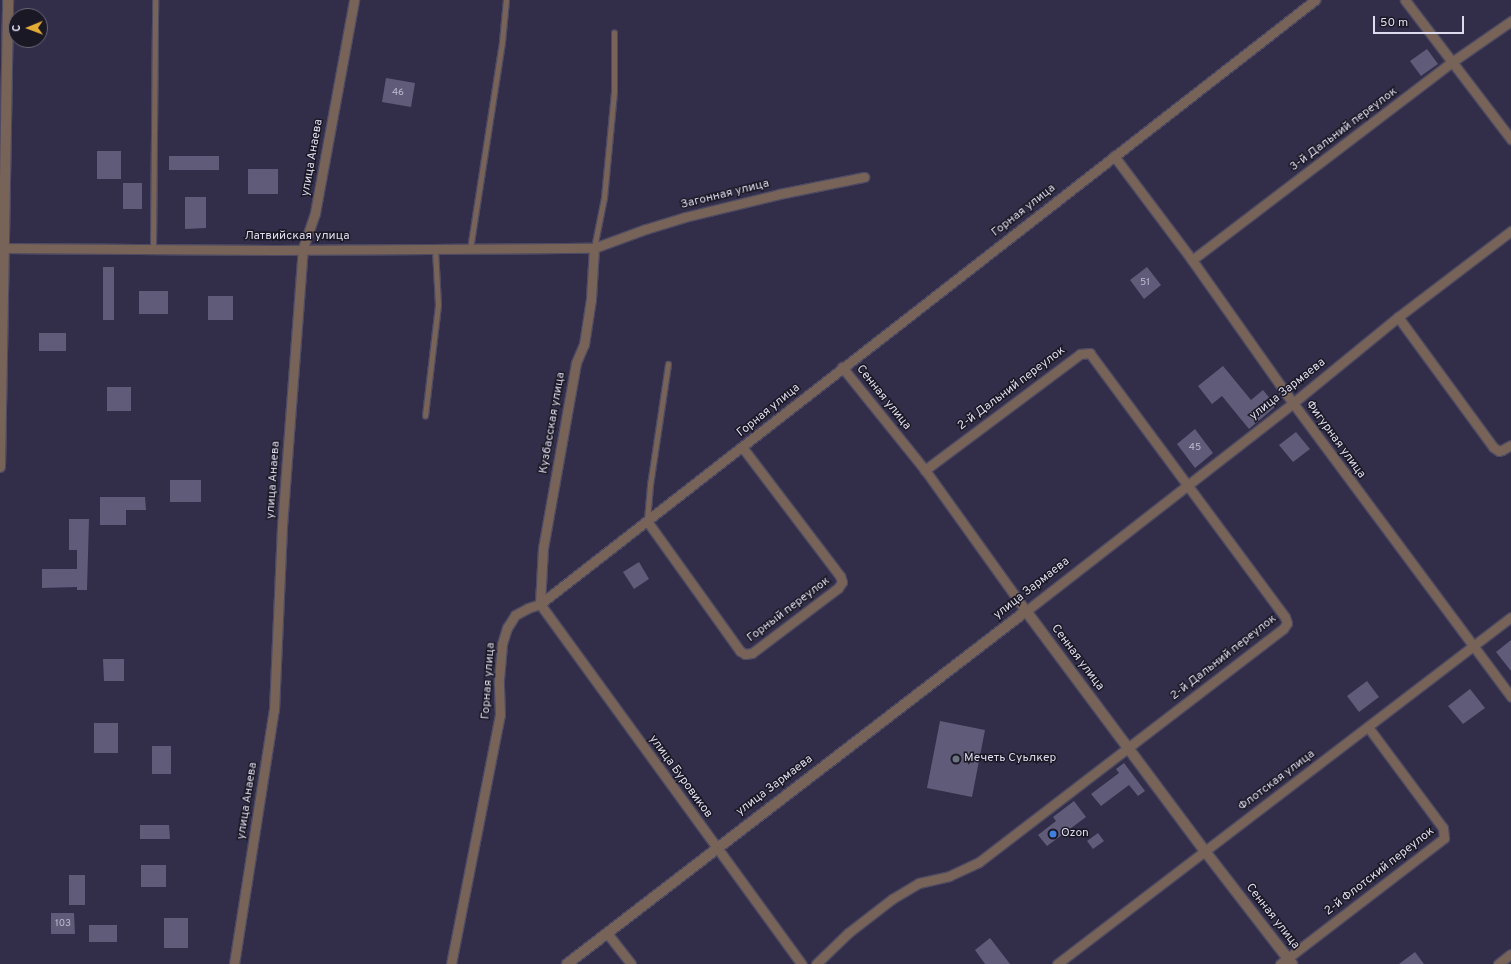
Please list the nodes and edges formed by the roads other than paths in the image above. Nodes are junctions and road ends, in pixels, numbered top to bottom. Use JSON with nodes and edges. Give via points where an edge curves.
{"nodes":[{"id":1,"x":8,"y":0,"type":"edge"},
{"id":2,"x":155,"y":0,"type":"edge"},
{"id":3,"x":354,"y":0,"type":"edge"},
{"id":4,"x":506,"y":0,"type":"edge"},
{"id":5,"x":1315,"y":0,"type":"edge"},
{"id":6,"x":1405,"y":0,"type":"edge"},
{"id":7,"x":1511,"y":21,"type":"edge"},
{"id":8,"x":614,"y":33,"type":"dead end"},
{"id":9,"x":3,"y":47,"type":"edge"},
{"id":10,"x":1452,"y":62,"type":"junction"},
{"id":11,"x":1511,"y":139,"type":"edge"},
{"id":12,"x":1114,"y":156,"type":"junction"},
{"id":13,"x":864,"y":177,"type":"dead end"},
{"id":14,"x":1511,"y":231,"type":"edge"},
{"id":15,"x":2,"y":248,"type":"edge"},
{"id":16,"x":303,"y":248,"type":"junction"},
{"id":17,"x":594,"y":248,"type":"junction"},
{"id":18,"x":153,"y":249,"type":"junction"},
{"id":19,"x":435,"y":249,"type":"junction"},
{"id":20,"x":470,"y":249,"type":"junction"},
{"id":21,"x":1192,"y":260,"type":"junction"},
{"id":22,"x":1398,"y":317,"type":"junction"},
{"id":23,"x":668,"y":364,"type":"dead end"},
{"id":24,"x":842,"y":367,"type":"junction"},
{"id":25,"x":1293,"y":403,"type":"junction"},
{"id":26,"x":425,"y":416,"type":"dead end"},
{"id":27,"x":1511,"y":445,"type":"edge"},
{"id":28,"x":742,"y":448,"type":"junction"},
{"id":29,"x":0,"y":467,"type":"edge"},
{"id":30,"x":925,"y":470,"type":"junction"},
{"id":31,"x":1187,"y":484,"type":"junction"},
{"id":32,"x":647,"y":520,"type":"junction"},
{"id":33,"x":540,"y":604,"type":"junction"},
{"id":34,"x":1026,"y":611,"type":"junction"},
{"id":35,"x":1511,"y":617,"type":"edge"},
{"id":36,"x":1473,"y":647,"type":"junction"},
{"id":37,"x":1511,"y":697,"type":"edge"},
{"id":38,"x":1368,"y":727,"type":"junction"},
{"id":39,"x":1128,"y":748,"type":"junction"},
{"id":40,"x":716,"y":848,"type":"junction"},
{"id":41,"x":1204,"y":850,"type":"junction"},
{"id":42,"x":608,"y":932,"type":"junction"},
{"id":43,"x":1511,"y":954,"type":"edge"},
{"id":44,"x":1286,"y":962,"type":"edge"},
{"id":45,"x":234,"y":964,"type":"edge"},
{"id":46,"x":451,"y":964,"type":"edge"},
{"id":47,"x":567,"y":964,"type":"edge"},
{"id":48,"x":631,"y":964,"type":"edge"},
{"id":49,"x":802,"y":964,"type":"edge"},
{"id":50,"x":816,"y":964,"type":"edge"},
{"id":51,"x":1057,"y":964,"type":"edge"},
{"id":52,"x":1498,"y":964,"type":"edge"}],
"edges":[{"from":1,"to":9,"type":"street"},
{"from":2,"to":18,"type":"lane"},
{"from":3,"to":16,"type":"street","name":"улица Анаева","via":[[315,213]]},
{"from":4,"to":20,"type":"lane","via":[[502,42]]},
{"from":5,"to":12,"type":"street","name":"Горная улица"},
{"from":6,"to":10,"type":"street"},
{"from":7,"to":10,"type":"street","name":"3-й Дальний переулок"},
{"from":8,"to":17,"type":"lane","via":[[614,92],[606,183]]},
{"from":9,"to":15,"type":"street"},
{"from":10,"to":11,"type":"street"},
{"from":10,"to":21,"type":"street","name":"3-й Дальний переулок"},
{"from":12,"to":21,"type":"street","name":"Фигурная улица"},
{"from":12,"to":24,"type":"street","name":"Горная улица"},
{"from":13,"to":17,"type":"street","name":"Загонная улица","via":[[685,217]]},
{"from":14,"to":22,"type":"street","name":"улица Зармаева"},
{"from":15,"to":18,"type":"street","name":"Латвийская улица"},
{"from":15,"to":29,"type":"street"},
{"from":16,"to":18,"type":"street","name":"Латвийская улица"},
{"from":16,"to":19,"type":"street","name":"Латвийская улица"},
{"from":16,"to":45,"type":"street","name":"улица Анаева","via":[[282,526],[274,710]]},
{"from":17,"to":20,"type":"street","name":"Латвийская улица"},
{"from":17,"to":33,"type":"street","name":"Кузбасская улица","via":[[591,299],[584,344],[576,363],[544,548]]},
{"from":19,"to":20,"type":"street","name":"Латвийская улица"},
{"from":19,"to":26,"type":"lane","via":[[438,305]]},
{"from":21,"to":25,"type":"street","name":"Фигурная улица"},
{"from":22,"to":25,"type":"street","name":"улица Зармаева"},
{"from":22,"to":27,"type":"street","via":[[1493,447],[1499,451]]},
{"from":23,"to":32,"type":"lane"},
{"from":24,"to":28,"type":"street","name":"Горная улица"},
{"from":24,"to":30,"type":"street","name":"Сенная улица"},
{"from":25,"to":31,"type":"street","name":"улица Зармаева"},
{"from":25,"to":36,"type":"street","name":"Фигурная улица"},
{"from":28,"to":32,"type":"street","name":"Горная улица"},
{"from":28,"to":32,"type":"street","name":"Горный переулок","via":[[840,576],[842,582],[838,588],[752,653],[746,654],[740,651]]},
{"from":30,"to":31,"type":"street","name":"2-й Дальний переулок","via":[[1086,352],[1092,356]]},
{"from":30,"to":34,"type":"street","name":"Сенная улица"},
{"from":31,"to":34,"type":"street","name":"улица Зармаева"},
{"from":31,"to":39,"type":"street","name":"2-й Дальний переулок","via":[[1287,623],[1283,629]]},
{"from":32,"to":33,"type":"street","name":"Горная улица"},
{"from":33,"to":40,"type":"street","name":"улица Буровиков"},
{"from":33,"to":46,"type":"street","name":"Горная улица","via":[[515,615],[502,644],[499,679],[500,715]]},
{"from":34,"to":39,"type":"street","name":"Сенная улица"},
{"from":34,"to":40,"type":"street","name":"улица Зармаева"},
{"from":35,"to":36,"type":"street","name":"Флотская улица"},
{"from":36,"to":37,"type":"street","name":"Фигурная улица"},
{"from":36,"to":38,"type":"street","name":"Флотская улица"},
{"from":38,"to":41,"type":"street","name":"Флотская улица"},
{"from":38,"to":44,"type":"street","name":"2-й Флотский переулок","via":[[1443,828],[1444,838]]},
{"from":39,"to":41,"type":"street","name":"Сенная улица"},
{"from":39,"to":50,"type":"street","name":"2-й Дальний переулок","via":[[978,862],[949,876],[919,883],[892,899],[848,933]]},
{"from":40,"to":42,"type":"street","name":"улица Зармаева"},
{"from":40,"to":49,"type":"street","name":"улица Буровиков"},
{"from":41,"to":44,"type":"street","name":"Сенная улица"},
{"from":41,"to":51,"type":"street","name":"Флотская улица"},
{"from":42,"to":47,"type":"street","name":"улица Зармаева"},
{"from":42,"to":48,"type":"street"},
{"from":43,"to":52,"type":"street"}]}
